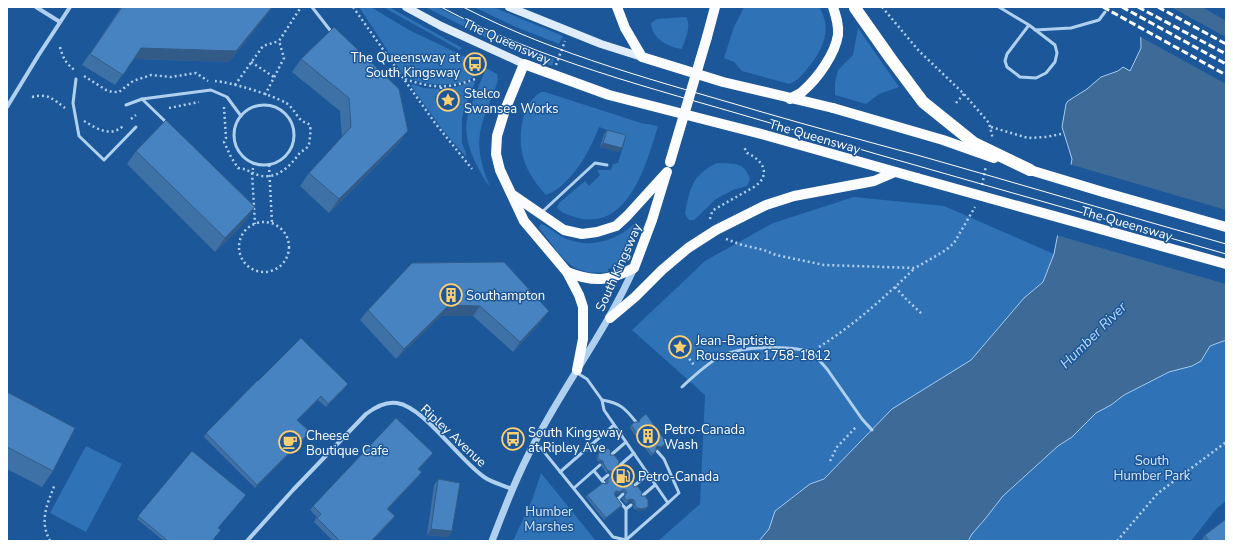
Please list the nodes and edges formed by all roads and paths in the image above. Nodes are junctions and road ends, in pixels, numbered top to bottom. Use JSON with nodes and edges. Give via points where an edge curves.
{"nodes":[{"id":1,"x":36,"y":7,"type":"edge"},
{"id":2,"x":70,"y":7,"type":"edge"},
{"id":3,"x":301,"y":7,"type":"edge"},
{"id":4,"x":353,"y":7,"type":"edge"},
{"id":5,"x":406,"y":7,"type":"edge"},
{"id":6,"x":509,"y":7,"type":"edge"},
{"id":7,"x":617,"y":7,"type":"edge"},
{"id":8,"x":715,"y":7,"type":"edge"},
{"id":9,"x":724,"y":7,"type":"edge"},
{"id":10,"x":833,"y":7,"type":"edge"},
{"id":11,"x":882,"y":7,"type":"edge"},
{"id":12,"x":999,"y":7,"type":"edge"},
{"id":13,"x":313,"y":8,"type":"edge"},
{"id":14,"x":855,"y":8,"type":"edge"},
{"id":15,"x":1105,"y":12,"type":"dead end"},
{"id":16,"x":712,"y":21,"type":"junction"},
{"id":17,"x":60,"y":22,"type":"junction"},
{"id":18,"x":1029,"y":25,"type":"junction"},
{"id":19,"x":1035,"y":30,"type":"junction"},
{"id":20,"x":336,"y":37,"type":"edge"},
{"id":21,"x":566,"y":39,"type":"dead end"},
{"id":22,"x":279,"y":41,"type":"junction"},
{"id":23,"x":60,"y":47,"type":"dead end"},
{"id":24,"x":919,"y":51,"type":"dead end"},
{"id":25,"x":642,"y":57,"type":"junction"},
{"id":26,"x":251,"y":62,"type":"junction"},
{"id":27,"x":524,"y":64,"type":"junction"},
{"id":28,"x":554,"y":69,"type":"dead end"},
{"id":29,"x":275,"y":78,"type":"junction"},
{"id":30,"x":478,"y":78,"type":"dead end"},
{"id":31,"x":76,"y":79,"type":"dead end"},
{"id":32,"x":405,"y":79,"type":"junction"},
{"id":33,"x":235,"y":85,"type":"junction"},
{"id":34,"x":441,"y":87,"type":"junction"},
{"id":35,"x":265,"y":94,"type":"junction"},
{"id":36,"x":964,"y":94,"type":"dead end"},
{"id":37,"x":142,"y":99,"type":"junction"},
{"id":38,"x":790,"y":99,"type":"junction"},
{"id":39,"x":202,"y":101,"type":"dead end"},
{"id":40,"x":441,"y":101,"type":"dead end"},
{"id":41,"x":956,"y":103,"type":"dead end"},
{"id":42,"x":221,"y":104,"type":"dead end"},
{"id":43,"x":126,"y":105,"type":"dead end"},
{"id":44,"x":7,"y":107,"type":"edge"},
{"id":45,"x":169,"y":108,"type":"dead end"},
{"id":46,"x":241,"y":116,"type":"junction"},
{"id":47,"x":169,"y":125,"type":"edge"},
{"id":48,"x":136,"y":127,"type":"dead end"},
{"id":49,"x":990,"y":127,"type":"dead end"},
{"id":50,"x":1061,"y":134,"type":"dead end"},
{"id":51,"x":744,"y":147,"type":"dead end"},
{"id":52,"x":254,"y":163,"type":"junction"},
{"id":53,"x":269,"y":165,"type":"junction"},
{"id":54,"x":607,"y":165,"type":"dead end"},
{"id":55,"x":669,"y":167,"type":"junction"},
{"id":56,"x":472,"y":169,"type":"dead end"},
{"id":57,"x":1030,"y":170,"type":"junction"},
{"id":58,"x":895,"y":172,"type":"junction"},
{"id":59,"x":252,"y":173,"type":"junction"},
{"id":60,"x":270,"y":176,"type":"junction"},
{"id":61,"x":513,"y":195,"type":"junction"},
{"id":62,"x":540,"y":213,"type":"junction"},
{"id":63,"x":272,"y":223,"type":"junction"},
{"id":64,"x":712,"y":223,"type":"dead end"},
{"id":65,"x":255,"y":224,"type":"junction"},
{"id":66,"x":1226,"y":227,"type":"edge"},
{"id":67,"x":723,"y":237,"type":"dead end"},
{"id":68,"x":1226,"y":264,"type":"edge"},
{"id":69,"x":824,"y":265,"type":"dead end"},
{"id":70,"x":634,"y":268,"type":"junction"},
{"id":71,"x":915,"y":268,"type":"dead end"},
{"id":72,"x":567,"y":272,"type":"junction"},
{"id":73,"x":895,"y":287,"type":"junction"},
{"id":74,"x":922,"y":314,"type":"dead end"},
{"id":75,"x":610,"y":318,"type":"junction"},
{"id":76,"x":680,"y":347,"type":"dead end"},
{"id":77,"x":812,"y":352,"type":"junction"},
{"id":78,"x":577,"y":371,"type":"junction"},
{"id":79,"x":700,"y":372,"type":"junction"},
{"id":80,"x":682,"y":387,"type":"dead end"},
{"id":81,"x":602,"y":400,"type":"junction"},
{"id":82,"x":862,"y":419,"type":"junction"},
{"id":83,"x":636,"y":422,"type":"edge"},
{"id":84,"x":614,"y":425,"type":"junction"},
{"id":85,"x":872,"y":430,"type":"dead end"},
{"id":86,"x":535,"y":441,"type":"junction"},
{"id":87,"x":626,"y":442,"type":"junction"},
{"id":88,"x":1226,"y":442,"type":"edge"},
{"id":89,"x":658,"y":451,"type":"edge"},
{"id":90,"x":634,"y":453,"type":"junction"},
{"id":91,"x":611,"y":455,"type":"edge"},
{"id":92,"x":830,"y":461,"type":"dead end"},
{"id":93,"x":600,"y":465,"type":"edge"},
{"id":94,"x":619,"y":466,"type":"edge"},
{"id":95,"x":594,"y":471,"type":"junction"},
{"id":96,"x":560,"y":472,"type":"junction"},
{"id":97,"x":648,"y":474,"type":"junction"},
{"id":98,"x":608,"y":475,"type":"edge"},
{"id":99,"x":55,"y":484,"type":"edge"},
{"id":100,"x":655,"y":485,"type":"junction"},
{"id":101,"x":634,"y":486,"type":"edge"},
{"id":102,"x":574,"y":488,"type":"junction"},
{"id":103,"x":512,"y":489,"type":"junction"},
{"id":104,"x":623,"y":494,"type":"edge"},
{"id":105,"x":642,"y":496,"type":"edge"},
{"id":106,"x":668,"y":503,"type":"junction"},
{"id":107,"x":631,"y":504,"type":"edge"},
{"id":108,"x":626,"y":509,"type":"junction"},
{"id":109,"x":626,"y":540,"type":"junction"},
{"id":110,"x":50,"y":541,"type":"edge"},
{"id":111,"x":247,"y":541,"type":"edge"},
{"id":112,"x":492,"y":541,"type":"edge"},
{"id":113,"x":1117,"y":541,"type":"edge"}],
"edges":[{"from":1,"to":17,"type":"street"},
{"from":2,"to":17,"type":"street"},
{"from":3,"to":22,"type":"path"},
{"from":4,"to":32,"type":"path"},
{"from":5,"to":27,"type":"main road","name":"The Queensway"},
{"from":6,"to":25,"type":"main road","name":"The Queensway","via":[[601,44]]},
{"from":7,"to":25,"type":"main road","via":[[625,28]]},
{"from":8,"to":16,"type":"main road","name":"South Kingsway"},
{"from":9,"to":16,"type":"main road"},
{"from":10,"to":38,"type":"main road","via":[[838,34],[832,54],[808,86]]},
{"from":11,"to":24,"type":"path"},
{"from":12,"to":18,"type":"lane"},
{"from":13,"to":20,"type":"lane"},
{"from":14,"to":57,"type":"highway","bridge":true,"via":[[923,102],[974,143]]},
{"from":15,"to":19,"type":"lane","via":[[1099,20],[1070,28]]},
{"from":16,"to":55,"type":"main road","name":"South Kingsway","bridge":true},
{"from":17,"to":44,"type":"street"},
{"from":18,"to":19,"type":"lane"},
{"from":18,"to":19,"type":"lane","via":[[1007,54],[1005,61],[1007,67],[1020,77],[1036,78],[1046,73],[1056,62],[1055,45]]},
{"from":21,"to":28,"type":"path"},
{"from":22,"to":26,"type":"path","via":[[263,46]]},
{"from":22,"to":29,"type":"path","via":[[284,58]]},
{"from":23,"to":33,"type":"path","via":[[70,67],[112,92],[119,92],[133,81],[151,75],[170,77],[196,73],[209,82],[218,81]]},
{"from":25,"to":38,"type":"main road","name":"The Queensway"},
{"from":26,"to":29,"type":"path"},
{"from":26,"to":33,"type":"path"},
{"from":27,"to":58,"type":"main road","name":"The Queensway","via":[[609,95]]},
{"from":27,"to":61,"type":"main road","via":[[496,140],[500,170]]},
{"from":29,"to":35,"type":"path"},
{"from":30,"to":34,"type":"path","via":[[459,85]]},
{"from":31,"to":48,"type":"lane","via":[[73,103],[79,136],[104,160]]},
{"from":32,"to":34,"type":"path","via":[[422,85]]},
{"from":32,"to":56,"type":"path","via":[[435,123]]},
{"from":33,"to":35,"type":"path"},
{"from":34,"to":40,"type":"path"},
{"from":35,"to":60,"type":"path","via":[[287,103],[302,121],[310,126],[308,148],[300,152],[286,168]]},
{"from":36,"to":41,"type":"path"},
{"from":37,"to":43,"type":"lane"},
{"from":37,"to":46,"type":"lane","via":[[211,90],[227,97]]},
{"from":37,"to":47,"type":"lane"},
{"from":38,"to":57,"type":"main road","name":"The Queensway","bridge":true,"via":[[833,108],[943,140]]},
{"from":39,"to":45,"type":"path"},
{"from":42,"to":59,"type":"path","via":[[226,117],[224,142],[238,168],[244,168]]},
{"from":46,"to":52,"type":"lane","via":[[236,125],[235,143],[239,152]]},
{"from":46,"to":53,"type":"lane","via":[[257,106],[266,105],[284,112],[290,120],[294,129],[292,148],[278,162]]},
{"from":49,"to":50,"type":"path","via":[[1028,138]]},
{"from":51,"to":64,"type":"path","via":[[747,153],[761,162],[763,178],[754,187],[712,212]]},
{"from":52,"to":53,"type":"lane"},
{"from":52,"to":59,"type":"path"},
{"from":53,"to":60,"type":"path"},
{"from":54,"to":62,"type":"lane","via":[[595,163]]},
{"from":55,"to":62,"type":"main road","via":[[627,216],[607,230],[574,233],[564,230]]},
{"from":55,"to":70,"type":"main road","name":"South Kingsway"},
{"from":57,"to":66,"type":"main road","name":"The Queensway"},
{"from":58,"to":68,"type":"main road","name":"The Queensway","bridge":true},
{"from":58,"to":75,"type":"main road","via":[[874,181],[794,196],[766,205],[716,230],[662,270]]},
{"from":59,"to":60,"type":"path","via":[[257,176]]},
{"from":59,"to":65,"type":"path"},
{"from":60,"to":63,"type":"path"},
{"from":61,"to":62,"type":"main road"},
{"from":61,"to":72,"type":"main road","via":[[524,221]]},
{"from":63,"to":65,"type":"path"},
{"from":63,"to":65,"type":"path","via":[[282,229],[287,236],[289,252],[281,265],[267,272],[251,268],[241,255],[241,238],[245,231]]},
{"from":67,"to":69,"type":"path","via":[[742,246]]},
{"from":70,"to":72,"type":"main road","via":[[604,280],[584,278]]},
{"from":70,"to":75,"type":"street","name":"South Kingsway"},
{"from":71,"to":73,"type":"path"},
{"from":72,"to":78,"type":"main road","via":[[583,307]]},
{"from":73,"to":74,"type":"path"},
{"from":73,"to":77,"type":"path","via":[[858,320]]},
{"from":75,"to":78,"type":"street","name":"South Kingsway"},
{"from":76,"to":79,"type":"path"},
{"from":77,"to":79,"type":"lane","via":[[762,348],[733,352],[721,356]]},
{"from":77,"to":82,"type":"lane"},
{"from":78,"to":81,"type":"lane","via":[[587,379]]},
{"from":78,"to":86,"type":"street","name":"South Kingsway"},
{"from":79,"to":80,"type":"lane"},
{"from":81,"to":83,"type":"lane","via":[[615,402],[628,411]]},
{"from":81,"to":84,"type":"lane","via":[[604,410]]},
{"from":82,"to":85,"type":"lane"},
{"from":82,"to":92,"type":"path","via":[[837,447]]},
{"from":84,"to":87,"type":"lane"},
{"from":84,"to":96,"type":"lane"},
{"from":86,"to":96,"type":"lane"},
{"from":86,"to":103,"type":"street","name":"South Kingsway"},
{"from":87,"to":90,"type":"lane"},
{"from":87,"to":91,"type":"lane"},
{"from":88,"to":113,"type":"path","via":[[1158,492]]},
{"from":89,"to":106,"type":"lane","via":[[680,494]]},
{"from":90,"to":94,"type":"lane"},
{"from":90,"to":97,"type":"lane"},
{"from":93,"to":95,"type":"lane"},
{"from":95,"to":98,"type":"lane","via":[[603,481]]},
{"from":95,"to":102,"type":"lane"},
{"from":96,"to":102,"type":"lane"},
{"from":97,"to":100,"type":"lane"},
{"from":97,"to":101,"type":"lane"},
{"from":99,"to":110,"type":"path","via":[[44,512],[46,533]]},
{"from":100,"to":105,"type":"lane"},
{"from":100,"to":106,"type":"lane"},
{"from":102,"to":109,"type":"lane","via":[[614,537]]},
{"from":103,"to":111,"type":"street","name":"Ripley Avenue","via":[[485,478],[420,414],[398,403],[388,403],[366,414]]},
{"from":103,"to":112,"type":"street","name":"South Kingsway"},
{"from":104,"to":108,"type":"lane","via":[[617,498]]},
{"from":106,"to":109,"type":"lane"},
{"from":107,"to":108,"type":"lane"},
{"from":108,"to":109,"type":"lane"}]}
